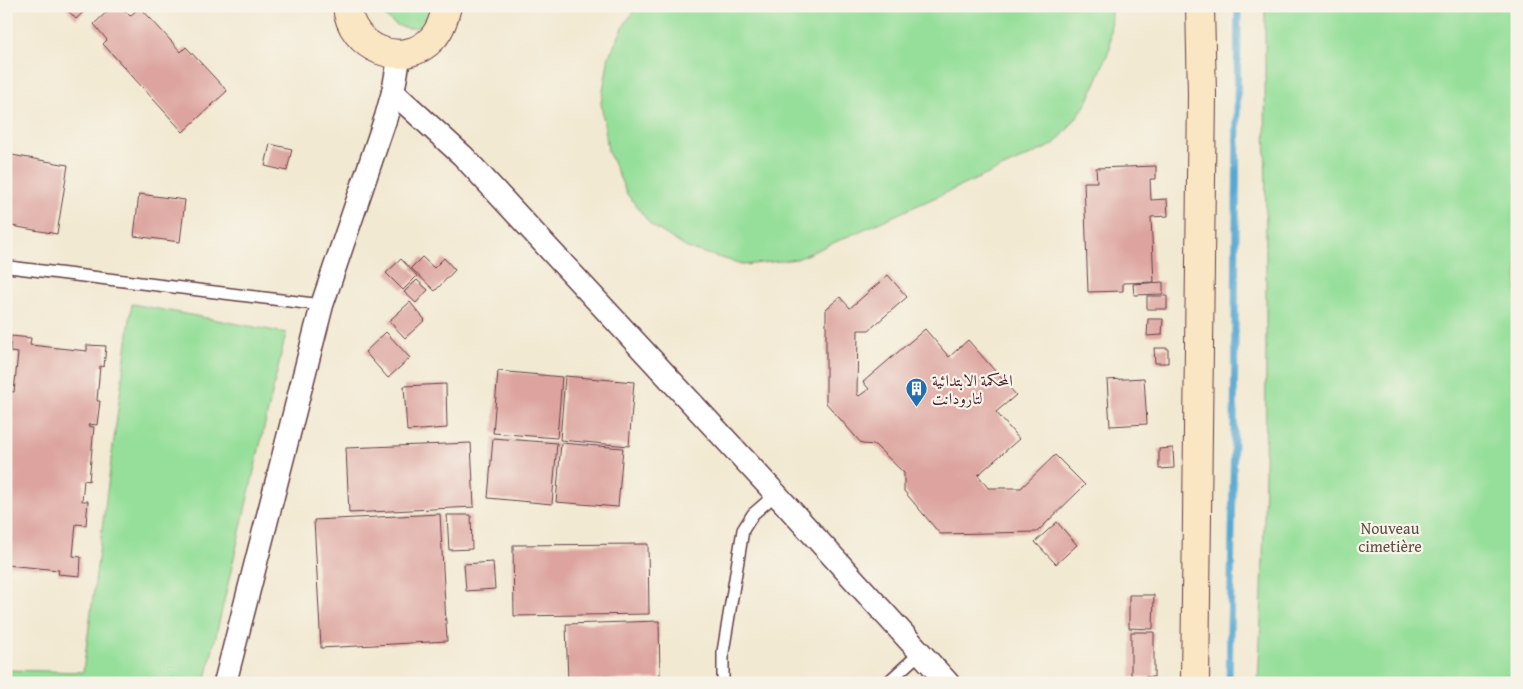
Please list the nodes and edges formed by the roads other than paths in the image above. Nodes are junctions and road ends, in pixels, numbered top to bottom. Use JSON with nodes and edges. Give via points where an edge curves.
{"nodes":[{"id":1,"x":327,"y":6,"type":"edge"},
{"id":2,"x":347,"y":6,"type":"edge"},
{"id":3,"x":1200,"y":6,"type":"edge"},
{"id":4,"x":447,"y":12,"type":"edge"},
{"id":5,"x":358,"y":36,"type":"junction"},
{"id":6,"x":400,"y":54,"type":"junction"},
{"id":7,"x":393,"y":92,"type":"junction"},
{"id":8,"x":9,"y":267,"type":"dead end"},
{"id":9,"x":322,"y":304,"type":"junction"},
{"id":10,"x":776,"y":494,"type":"junction"},
{"id":11,"x":920,"y":653,"type":"junction"},
{"id":12,"x":224,"y":683,"type":"edge"},
{"id":13,"x":723,"y":683,"type":"edge"},
{"id":14,"x":887,"y":683,"type":"edge"},
{"id":15,"x":948,"y":683,"type":"edge"},
{"id":16,"x":1195,"y":683,"type":"edge"}],
"edges":[{"from":1,"to":5,"type":"street"},
{"from":2,"to":5,"type":"street","via":[[348,17]]},
{"from":3,"to":16,"type":"street","via":[[1202,114]]},
{"from":4,"to":6,"type":"street","via":[[432,38],[418,49]]},
{"from":5,"to":6,"type":"street","via":[[382,51]]},
{"from":6,"to":7,"type":"street"},
{"from":7,"to":9,"type":"street"},
{"from":7,"to":10,"type":"street","via":[[463,156]]},
{"from":8,"to":9,"type":"lane"},
{"from":9,"to":12,"type":"street"},
{"from":10,"to":11,"type":"street"},
{"from":10,"to":13,"type":"lane","via":[[753,514],[742,530],[723,652]]},
{"from":11,"to":14,"type":"lane"},
{"from":11,"to":15,"type":"street"}]}
